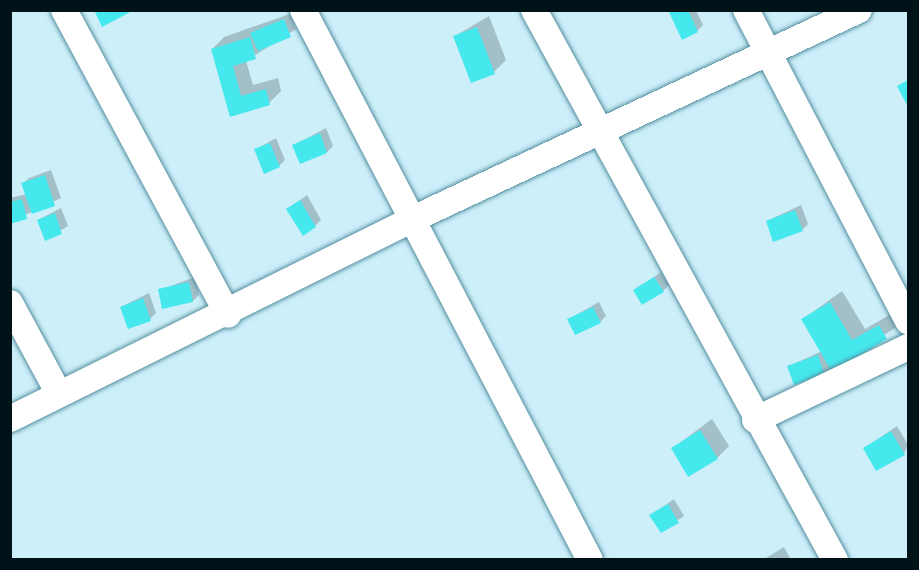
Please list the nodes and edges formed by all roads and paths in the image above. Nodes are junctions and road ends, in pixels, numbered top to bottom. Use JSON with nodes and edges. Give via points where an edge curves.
{"nodes":[{"id":1,"x":64,"y":10,"type":"edge"},
{"id":2,"x":303,"y":10,"type":"edge"},
{"id":3,"x":534,"y":10,"type":"edge"},
{"id":4,"x":746,"y":10,"type":"edge"},
{"id":5,"x":859,"y":10,"type":"edge"},
{"id":6,"x":767,"y":51,"type":"junction"},
{"id":7,"x":596,"y":131,"type":"junction"},
{"id":8,"x":415,"y":218,"type":"junction"},
{"id":9,"x":10,"y":303,"type":"edge"},
{"id":10,"x":228,"y":315,"type":"junction"},
{"id":11,"x":909,"y":321,"type":"edge"},
{"id":12,"x":909,"y":347,"type":"edge"},
{"id":13,"x":59,"y":394,"type":"junction"},
{"id":14,"x":10,"y":419,"type":"edge"},
{"id":15,"x":755,"y":420,"type":"junction"},
{"id":16,"x":590,"y":560,"type":"edge"},
{"id":17,"x":834,"y":560,"type":"edge"}],
"edges":[{"from":1,"to":10,"type":"street"},
{"from":2,"to":8,"type":"street"},
{"from":3,"to":7,"type":"street"},
{"from":4,"to":6,"type":"street"},
{"from":5,"to":6,"type":"street"},
{"from":6,"to":7,"type":"street"},
{"from":6,"to":11,"type":"street"},
{"from":7,"to":8,"type":"street"},
{"from":7,"to":15,"type":"street"},
{"from":8,"to":10,"type":"street"},
{"from":8,"to":16,"type":"street"},
{"from":9,"to":13,"type":"street"},
{"from":10,"to":13,"type":"street"},
{"from":12,"to":15,"type":"street"},
{"from":13,"to":14,"type":"street"},
{"from":15,"to":17,"type":"street"}]}
